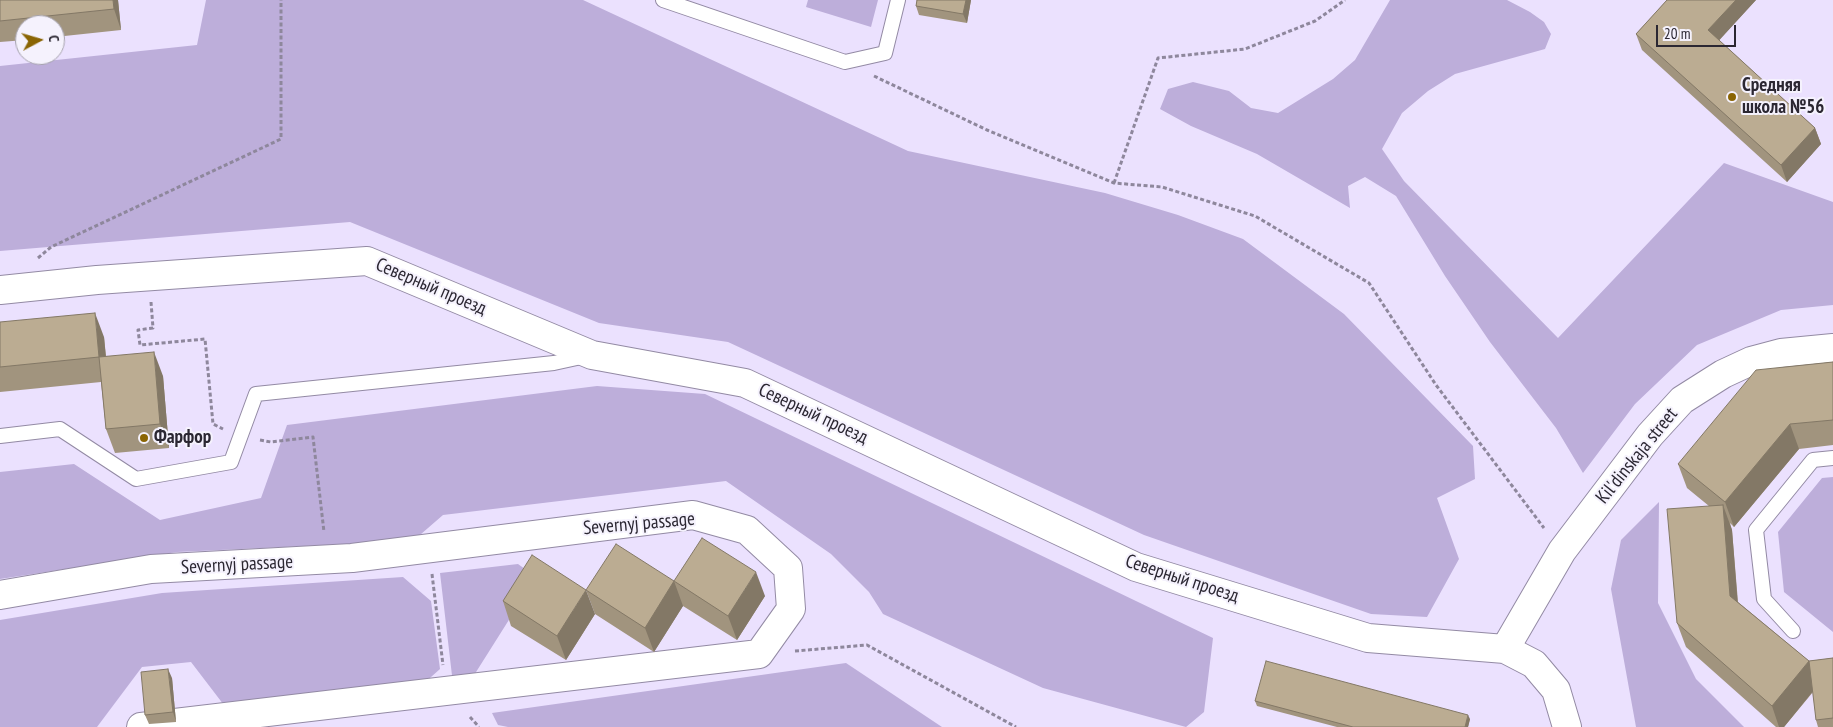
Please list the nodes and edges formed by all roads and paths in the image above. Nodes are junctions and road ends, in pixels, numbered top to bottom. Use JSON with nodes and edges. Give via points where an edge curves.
{"nodes":[{"id":1,"x":281,"y":0,"type":"edge"},
{"id":2,"x":664,"y":0,"type":"edge"},
{"id":3,"x":898,"y":0,"type":"edge"},
{"id":4,"x":1345,"y":0,"type":"edge"},
{"id":5,"x":844,"y":62,"type":"junction"},
{"id":6,"x":1114,"y":183,"type":"junction"},
{"id":7,"x":50,"y":247,"type":"dead end"},
{"id":8,"x":0,"y":290,"type":"edge"},
{"id":9,"x":151,"y":298,"type":"dead end"},
{"id":10,"x":1833,"y":348,"type":"edge"},
{"id":11,"x":592,"y":355,"type":"junction"},
{"id":12,"x":0,"y":436,"type":"edge"},
{"id":13,"x":240,"y":438,"type":"junction"},
{"id":14,"x":272,"y":442,"type":"dead end"},
{"id":15,"x":1833,"y":458,"type":"edge"},
{"id":16,"x":429,"y":549,"type":"junction"},
{"id":17,"x":1562,"y":551,"type":"junction"},
{"id":18,"x":327,"y":560,"type":"junction"},
{"id":19,"x":0,"y":595,"type":"edge"},
{"id":20,"x":1793,"y":631,"type":"dead end"},
{"id":21,"x":1505,"y":649,"type":"junction"},
{"id":22,"x":759,"y":654,"type":"junction"},
{"id":23,"x":446,"y":691,"type":"junction"},
{"id":24,"x":141,"y":727,"type":"edge"},
{"id":25,"x":1016,"y":727,"type":"edge"},
{"id":26,"x":1567,"y":727,"type":"edge"}],
"edges":[{"from":1,"to":7,"type":"path","via":[[281,139]]},
{"from":2,"to":5,"type":"lane"},
{"from":3,"to":5,"type":"lane","via":[[885,53]]},
{"from":4,"to":6,"type":"path","via":[[1315,20],[1245,49],[1158,58]]},
{"from":5,"to":6,"type":"path","via":[[987,130]]},
{"from":6,"to":17,"type":"path","via":[[1162,187],[1255,216],[1369,283],[1436,385]]},
{"from":8,"to":11,"type":"street","name":"Северный проезд","via":[[367,260]]},
{"from":9,"to":13,"type":"path","via":[[153,328],[138,330],[140,345],[205,339],[213,424]]},
{"from":10,"to":17,"type":"street","name":"Kil'dinskaja street","via":[[1782,353],[1751,361],[1682,400],[1650,435]]},
{"from":11,"to":13,"type":"lane","via":[[554,363],[256,394]]},
{"from":11,"to":21,"type":"street","name":"Северный проезд","via":[[745,382],[1136,567],[1368,638]]},
{"from":12,"to":13,"type":"lane","via":[[60,429],[136,479],[231,462]]},
{"from":14,"to":18,"type":"path","via":[[313,437]]},
{"from":15,"to":20,"type":"lane","via":[[1813,460],[1756,530],[1764,599]]},
{"from":16,"to":18,"type":"street","name":"Severnyj passage"},
{"from":16,"to":22,"type":"street","name":"Severnyj passage","via":[[693,515],[747,530],[788,568],[791,609]]},
{"from":16,"to":23,"type":"path"},
{"from":17,"to":21,"type":"street","name":"Kil'dinskaja street"},
{"from":18,"to":19,"type":"street","name":"Severnyj passage","via":[[151,570]]},
{"from":21,"to":26,"type":"street","name":"Северный проезд","via":[[1534,664],[1556,690]]},
{"from":22,"to":23,"type":"street"},
{"from":22,"to":25,"type":"path","via":[[867,645]]},
{"from":23,"to":24,"type":"street"}]}
